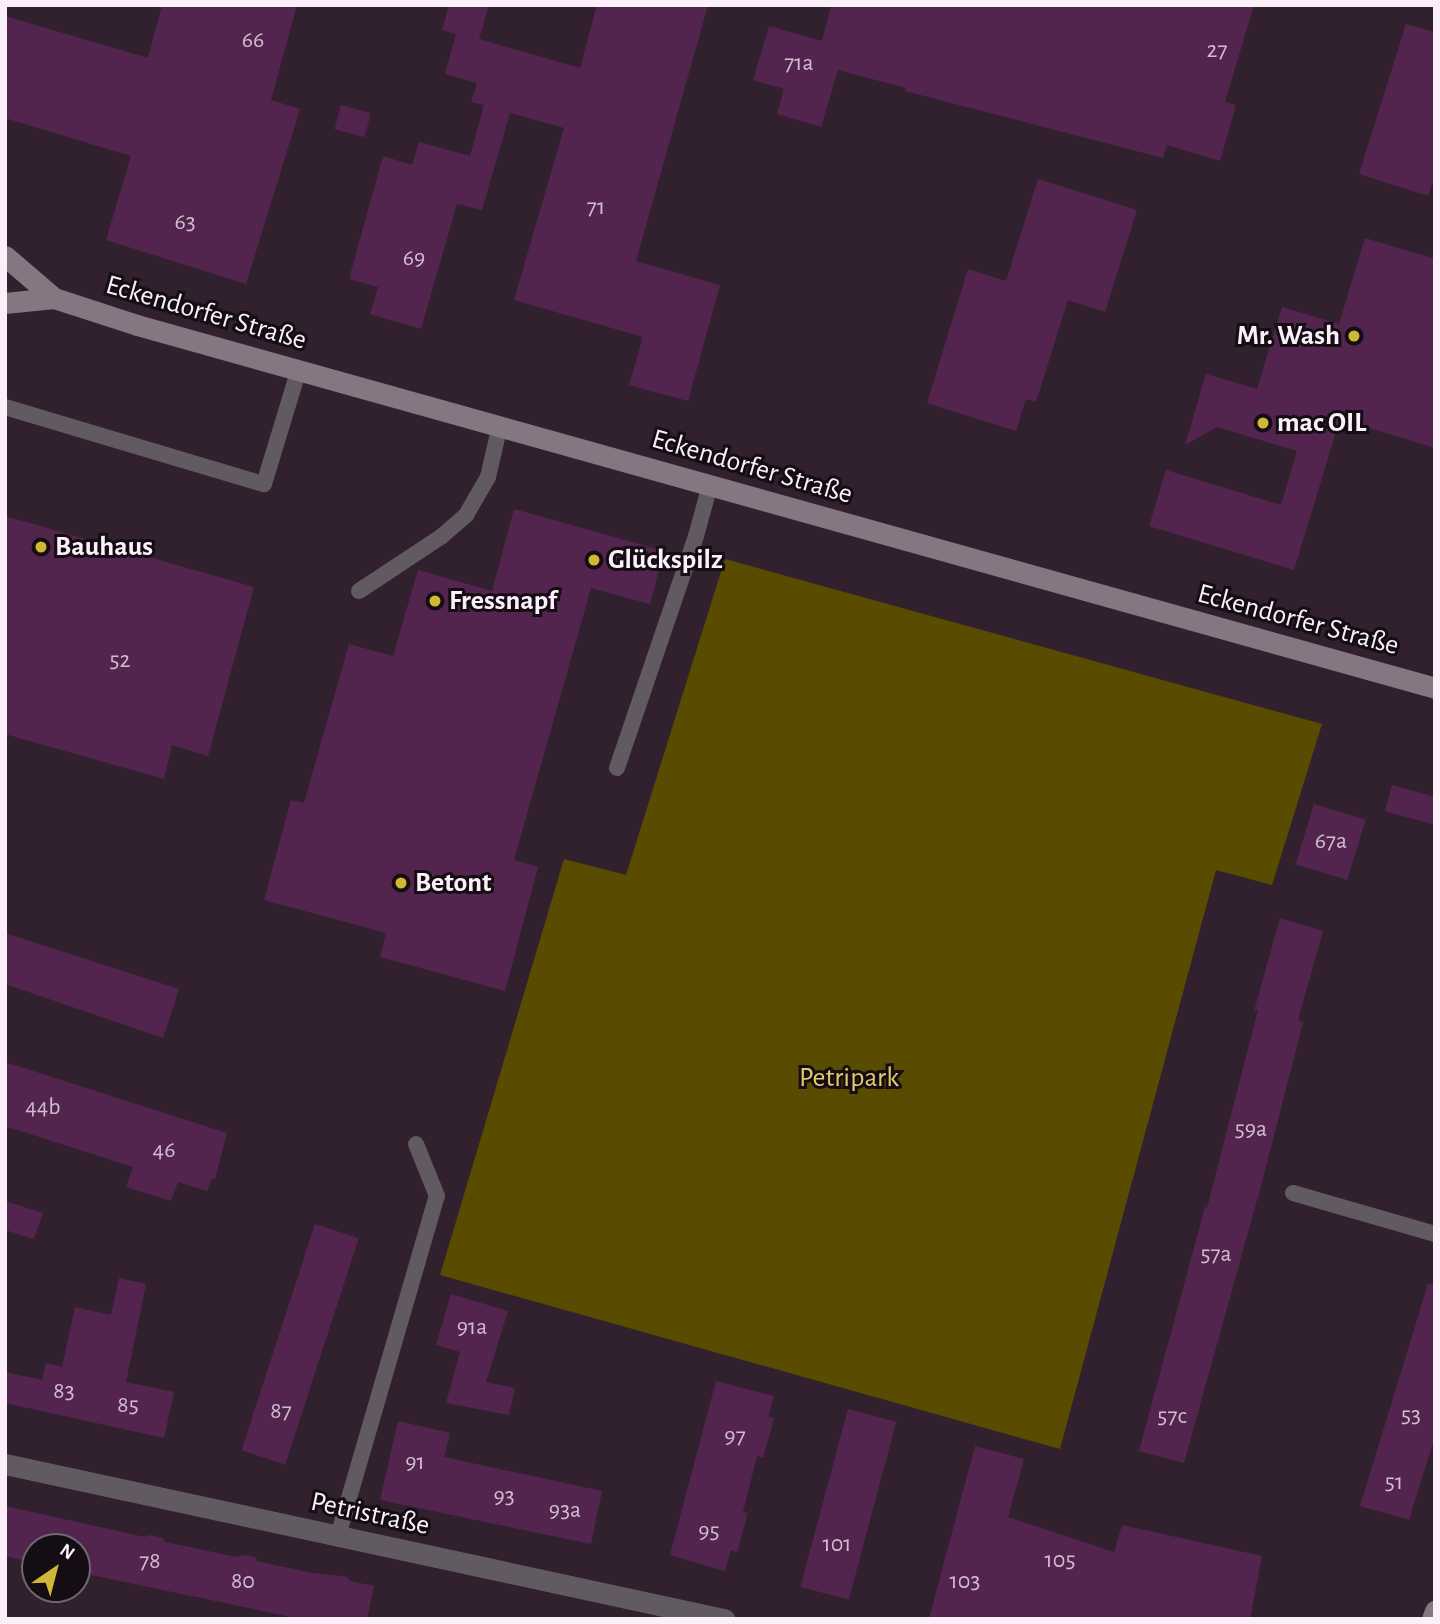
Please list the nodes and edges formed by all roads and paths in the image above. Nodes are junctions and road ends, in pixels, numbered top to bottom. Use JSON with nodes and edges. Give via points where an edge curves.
{"nodes":[{"id":1,"x":5,"y":256,"type":"edge"},
{"id":2,"x":54,"y":298,"type":"junction"},
{"id":3,"x":5,"y":303,"type":"edge"},
{"id":4,"x":299,"y":369,"type":"junction"},
{"id":5,"x":5,"y":407,"type":"edge"},
{"id":6,"x":500,"y":425,"type":"junction"},
{"id":7,"x":710,"y":485,"type":"junction"},
{"id":8,"x":359,"y":591,"type":"dead end"},
{"id":9,"x":1435,"y":688,"type":"edge"},
{"id":10,"x":617,"y":768,"type":"dead end"},
{"id":11,"x":416,"y":1144,"type":"dead end"},
{"id":12,"x":1293,"y":1193,"type":"dead end"},
{"id":13,"x":1435,"y":1234,"type":"edge"},
{"id":14,"x":5,"y":1464,"type":"edge"},
{"id":15,"x":338,"y":1536,"type":"junction"},
{"id":16,"x":1435,"y":1611,"type":"edge"},
{"id":17,"x":724,"y":1619,"type":"edge"},
{"id":18,"x":1432,"y":1619,"type":"edge"}],
"edges":[{"from":1,"to":2,"type":"street","name":"Eckendorfer Straße"},
{"from":2,"to":3,"type":"street","name":"Eckendorfer Straße"},
{"from":2,"to":4,"type":"street","name":"Eckendorfer Straße"},
{"from":4,"to":5,"type":"lane","via":[[264,484]]},
{"from":4,"to":6,"type":"street","name":"Eckendorfer Straße"},
{"from":6,"to":7,"type":"street","name":"Eckendorfer Straße"},
{"from":6,"to":8,"type":"lane","via":[[488,477],[466,514],[442,536]]},
{"from":7,"to":9,"type":"street","name":"Eckendorfer Straße"},
{"from":7,"to":10,"type":"lane"},
{"from":11,"to":15,"type":"lane","via":[[437,1196]]},
{"from":12,"to":13,"type":"lane"},
{"from":14,"to":15,"type":"street","name":"Petristraße"},
{"from":15,"to":17,"type":"street","name":"Petristraße"},
{"from":16,"to":18,"type":"street"}]}
